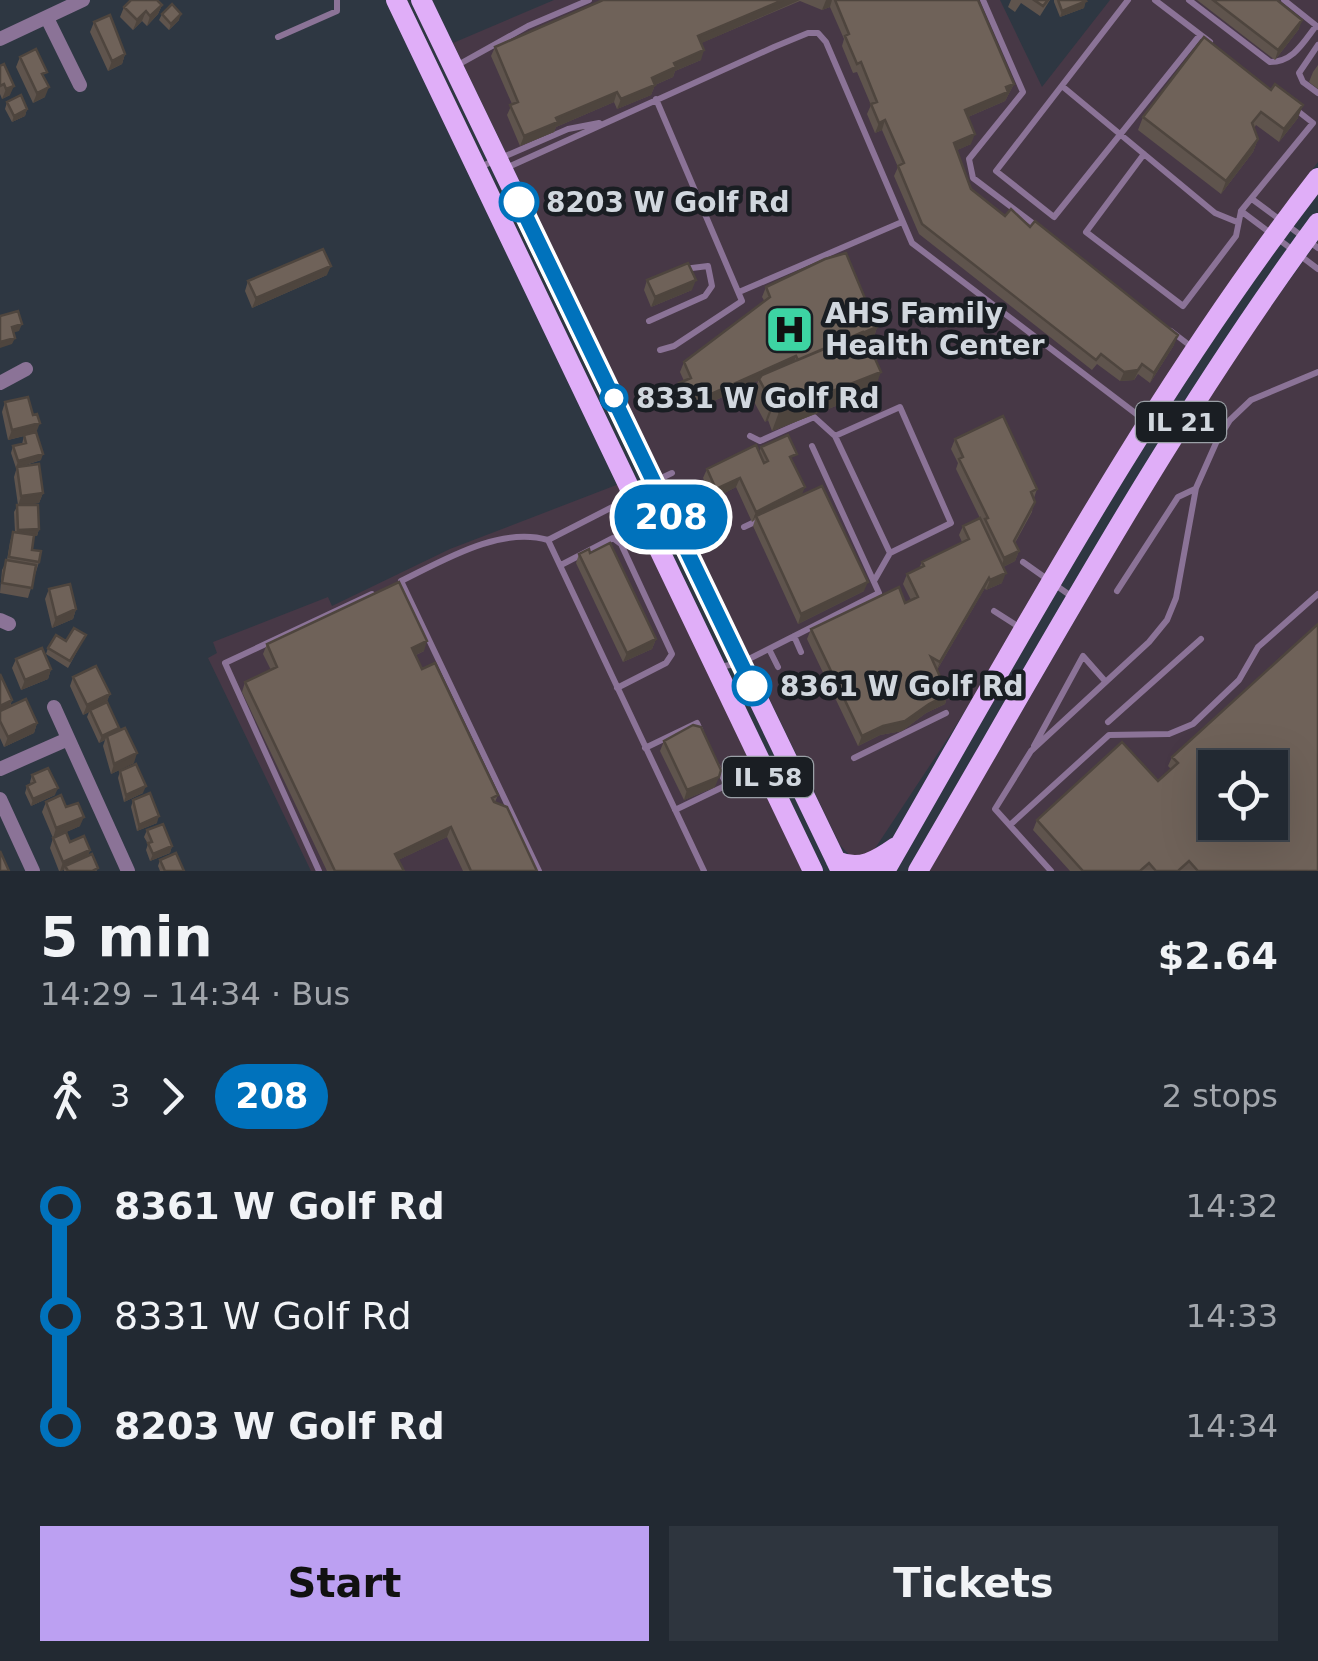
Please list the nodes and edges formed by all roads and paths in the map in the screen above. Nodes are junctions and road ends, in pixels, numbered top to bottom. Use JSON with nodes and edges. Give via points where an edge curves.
{"nodes":[{"id":1,"x":83,"y":0,"type":"edge"},
{"id":2,"x":337,"y":0,"type":"edge"},
{"id":3,"x":396,"y":0,"type":"edge"},
{"id":4,"x":421,"y":0,"type":"edge"},
{"id":5,"x":589,"y":0,"type":"edge"},
{"id":6,"x":983,"y":0,"type":"edge"},
{"id":7,"x":1128,"y":0,"type":"edge"},
{"id":8,"x":1155,"y":0,"type":"edge"},
{"id":9,"x":1189,"y":0,"type":"edge"},
{"id":10,"x":1284,"y":0,"type":"edge"},
{"id":11,"x":47,"y":18,"type":"junction"},
{"id":12,"x":1317,"y":27,"type":"edge"},
{"id":13,"x":1200,"y":34,"type":"junction"},
{"id":14,"x":278,"y":37,"type":"dead end"},
{"id":15,"x":0,"y":39,"type":"edge"},
{"id":16,"x":1318,"y":44,"type":"edge"},
{"id":17,"x":1214,"y":46,"type":"edge"},
{"id":18,"x":454,"y":67,"type":"junction"},
{"id":19,"x":80,"y":85,"type":"dead end"},
{"id":20,"x":1062,"y":86,"type":"junction"},
{"id":21,"x":1318,"y":93,"type":"edge"},
{"id":22,"x":656,"y":99,"type":"junction"},
{"id":23,"x":1285,"y":101,"type":"edge"},
{"id":24,"x":1118,"y":133,"type":"junction"},
{"id":25,"x":1144,"y":154,"type":"junction"},
{"id":26,"x":501,"y":164,"type":"junction"},
{"id":27,"x":476,"y":168,"type":"junction"},
{"id":28,"x":1318,"y":178,"type":"edge"},
{"id":29,"x":1252,"y":199,"type":"junction"},
{"id":30,"x":1241,"y":211,"type":"junction"},
{"id":31,"x":902,"y":222,"type":"junction"},
{"id":32,"x":1237,"y":222,"type":"junction"},
{"id":33,"x":1279,"y":229,"type":"junction"},
{"id":34,"x":1040,"y":230,"type":"edge"},
{"id":35,"x":1310,"y":241,"type":"edge"},
{"id":36,"x":1318,"y":269,"type":"edge"},
{"id":37,"x":674,"y":273,"type":"edge"},
{"id":38,"x":739,"y":292,"type":"junction"},
{"id":39,"x":649,"y":321,"type":"dead end"},
{"id":40,"x":1169,"y":330,"type":"edge"},
{"id":41,"x":1195,"y":349,"type":"junction"},
{"id":42,"x":660,"y":350,"type":"dead end"},
{"id":43,"x":26,"y":369,"type":"dead end"},
{"id":44,"x":1318,"y":372,"type":"edge"},
{"id":45,"x":0,"y":384,"type":"edge"},
{"id":46,"x":1148,"y":423,"type":"junction"},
{"id":47,"x":750,"y":436,"type":"dead end"},
{"id":48,"x":835,"y":436,"type":"junction"},
{"id":49,"x":812,"y":446,"type":"dead end"},
{"id":50,"x":830,"y":486,"type":"junction"},
{"id":51,"x":1196,"y":488,"type":"junction"},
{"id":52,"x":813,"y":494,"type":"edge"},
{"id":53,"x":633,"y":496,"type":"junction"},
{"id":54,"x":778,"y":511,"type":"edge"},
{"id":55,"x":744,"y":527,"type":"dead end"},
{"id":56,"x":548,"y":540,"type":"junction"},
{"id":57,"x":890,"y":553,"type":"junction"},
{"id":58,"x":1024,"y":562,"type":"dead end"},
{"id":59,"x":562,"y":565,"type":"junction"},
{"id":60,"x":874,"y":581,"type":"junction"},
{"id":61,"x":1053,"y":582,"type":"junction"},
{"id":62,"x":383,"y":589,"type":"edge"},
{"id":63,"x":1117,"y":591,"type":"dead end"},
{"id":64,"x":1318,"y":594,"type":"edge"},
{"id":65,"x":1076,"y":599,"type":"junction"},
{"id":66,"x":994,"y":611,"type":"dead end"},
{"id":67,"x":1025,"y":631,"type":"junction"},
{"id":68,"x":794,"y":636,"type":"junction"},
{"id":69,"x":1201,"y":639,"type":"dead end"},
{"id":70,"x":769,"y":649,"type":"junction"},
{"id":71,"x":802,"y":652,"type":"dead end"},
{"id":72,"x":741,"y":664,"type":"junction"},
{"id":73,"x":778,"y":667,"type":"dead end"},
{"id":74,"x":719,"y":675,"type":"junction"},
{"id":75,"x":1106,"y":681,"type":"junction"},
{"id":76,"x":617,"y":688,"type":"junction"},
{"id":77,"x":54,"y":707,"type":"dead end"},
{"id":78,"x":946,"y":713,"type":"dead end"},
{"id":79,"x":1108,"y":722,"type":"dead end"},
{"id":80,"x":704,"y":738,"type":"edge"},
{"id":81,"x":68,"y":739,"type":"junction"},
{"id":82,"x":645,"y":748,"type":"junction"},
{"id":83,"x":1032,"y":751,"type":"junction"},
{"id":84,"x":712,"y":754,"type":"edge"},
{"id":85,"x":854,"y":758,"type":"dead end"},
{"id":86,"x":0,"y":769,"type":"edge"},
{"id":87,"x":0,"y":799,"type":"edge"},
{"id":88,"x":675,"y":810,"type":"junction"},
{"id":89,"x":1010,"y":825,"type":"junction"},
{"id":90,"x":901,"y":843,"type":"junction"},
{"id":91,"x":839,"y":866,"type":"edge"},
{"id":92,"x":33,"y":871,"type":"edge"},
{"id":93,"x":128,"y":871,"type":"edge"},
{"id":94,"x":319,"y":871,"type":"edge"},
{"id":95,"x":539,"y":871,"type":"edge"},
{"id":96,"x":704,"y":871,"type":"edge"},
{"id":97,"x":813,"y":871,"type":"edge"},
{"id":98,"x":885,"y":871,"type":"edge"},
{"id":99,"x":918,"y":871,"type":"edge"},
{"id":100,"x":1051,"y":871,"type":"edge"}],
"edges":[{"from":1,"to":11,"type":"street"},
{"from":2,"to":14,"type":"lane","via":[[337,10]]},
{"from":3,"to":27,"type":"main road","number":"IL 58"},
{"from":4,"to":18,"type":"main road","number":"IL 58"},
{"from":5,"to":18,"type":"lane"},
{"from":6,"to":34,"type":"lane","via":[[1023,92],[969,159],[973,178]]},
{"from":7,"to":20,"type":"lane"},
{"from":8,"to":13,"type":"lane"},
{"from":9,"to":12,"type":"lane","via":[[1270,62],[1291,57]]},
{"from":10,"to":12,"type":"lane"},
{"from":11,"to":15,"type":"street"},
{"from":11,"to":19,"type":"street"},
{"from":13,"to":17,"type":"lane"},
{"from":13,"to":24,"type":"lane"},
{"from":16,"to":21,"type":"lane","via":[[1299,73]]},
{"from":18,"to":26,"type":"main road","number":"IL 58"},
{"from":20,"to":24,"type":"lane"},
{"from":20,"to":24,"type":"lane","via":[[996,171],[1054,216]]},
{"from":22,"to":26,"type":"lane"},
{"from":22,"to":31,"type":"lane","via":[[818,33]]},
{"from":22,"to":38,"type":"lane"},
{"from":23,"to":29,"type":"lane","via":[[1313,123]]},
{"from":24,"to":25,"type":"lane"},
{"from":25,"to":32,"type":"lane","via":[[1214,213]]},
{"from":25,"to":32,"type":"lane","via":[[1086,232],[1183,306],[1236,236]]},
{"from":26,"to":27,"type":"lane"},
{"from":26,"to":72,"type":"main road","number":"IL 58","via":[[663,477]]},
{"from":27,"to":53,"type":"main road","number":"IL 58"},
{"from":28,"to":33,"type":"main road","number":"IL 21"},
{"from":29,"to":30,"type":"lane"},
{"from":29,"to":33,"type":"lane"},
{"from":30,"to":32,"type":"lane"},
{"from":30,"to":33,"type":"lane"},
{"from":31,"to":38,"type":"lane"},
{"from":31,"to":46,"type":"lane","via":[[913,244]]},
{"from":33,"to":35,"type":"lane"},
{"from":33,"to":35,"type":"lane"},
{"from":33,"to":41,"type":"main road","number":"IL 21"},
{"from":35,"to":36,"type":"lane"},
{"from":35,"to":65,"type":"main road","number":"IL 21","via":[[1191,407]]},
{"from":37,"to":39,"type":"lane","via":[[708,266],[712,286],[705,296]]},
{"from":38,"to":42,"type":"lane","via":[[742,301]]},
{"from":40,"to":41,"type":"lane"},
{"from":41,"to":46,"type":"main road","number":"IL 21"},
{"from":43,"to":45,"type":"street"},
{"from":44,"to":51,"type":"lane","via":[[1244,404]]},
{"from":46,"to":61,"type":"main road","number":"IL 21"},
{"from":47,"to":48,"type":"lane","via":[[760,441],[814,417]]},
{"from":48,"to":57,"type":"lane"},
{"from":48,"to":57,"type":"lane","via":[[900,407],[951,523]]},
{"from":49,"to":50,"type":"lane"},
{"from":50,"to":52,"type":"lane"},
{"from":50,"to":60,"type":"lane"},
{"from":51,"to":63,"type":"lane","via":[[1178,497]]},
{"from":51,"to":75,"type":"lane","via":[[1167,620]]},
{"from":53,"to":56,"type":"lane"},
{"from":53,"to":74,"type":"main road","number":"IL 58"},
{"from":54,"to":55,"type":"lane"},
{"from":56,"to":59,"type":"lane"},
{"from":56,"to":95,"type":"lane","via":[[527,534],[502,538],[400,581]]},
{"from":57,"to":60,"type":"lane"},
{"from":58,"to":61,"type":"lane"},
{"from":59,"to":76,"type":"lane"},
{"from":59,"to":76,"type":"lane","via":[[613,538],[621,544],[672,654]]},
{"from":60,"to":68,"type":"lane","via":[[879,592]]},
{"from":61,"to":65,"type":"lane"},
{"from":61,"to":67,"type":"main road","number":"IL 21"},
{"from":62,"to":94,"type":"lane","via":[[224,662]]},
{"from":64,"to":89,"type":"lane","via":[[1258,647],[1239,680],[1193,724],[1169,734],[1109,735]]},
{"from":65,"to":99,"type":"main road","number":"IL 21"},
{"from":66,"to":67,"type":"lane"},
{"from":67,"to":90,"type":"main road","number":"IL 21"},
{"from":68,"to":70,"type":"lane"},
{"from":68,"to":71,"type":"lane"},
{"from":69,"to":79,"type":"lane"},
{"from":70,"to":72,"type":"lane"},
{"from":70,"to":73,"type":"lane"},
{"from":72,"to":74,"type":"lane"},
{"from":72,"to":74,"type":"lane"},
{"from":72,"to":91,"type":"main road","number":"IL 58"},
{"from":74,"to":97,"type":"main road","number":"IL 58"},
{"from":75,"to":83,"type":"lane"},
{"from":75,"to":83,"type":"lane","via":[[1083,656]]},
{"from":76,"to":82,"type":"lane"},
{"from":77,"to":81,"type":"street"},
{"from":78,"to":85,"type":"lane"},
{"from":80,"to":82,"type":"lane","via":[[697,723]]},
{"from":81,"to":86,"type":"street"},
{"from":81,"to":93,"type":"street"},
{"from":82,"to":88,"type":"lane"},
{"from":83,"to":89,"type":"lane","via":[[995,809]]},
{"from":84,"to":88,"type":"lane","via":[[726,785]]},
{"from":87,"to":92,"type":"street"},
{"from":88,"to":96,"type":"lane"},
{"from":89,"to":100,"type":"lane"},
{"from":90,"to":91,"type":"main road","via":[[865,866]]},
{"from":90,"to":98,"type":"main road","number":"IL 21"}]}
